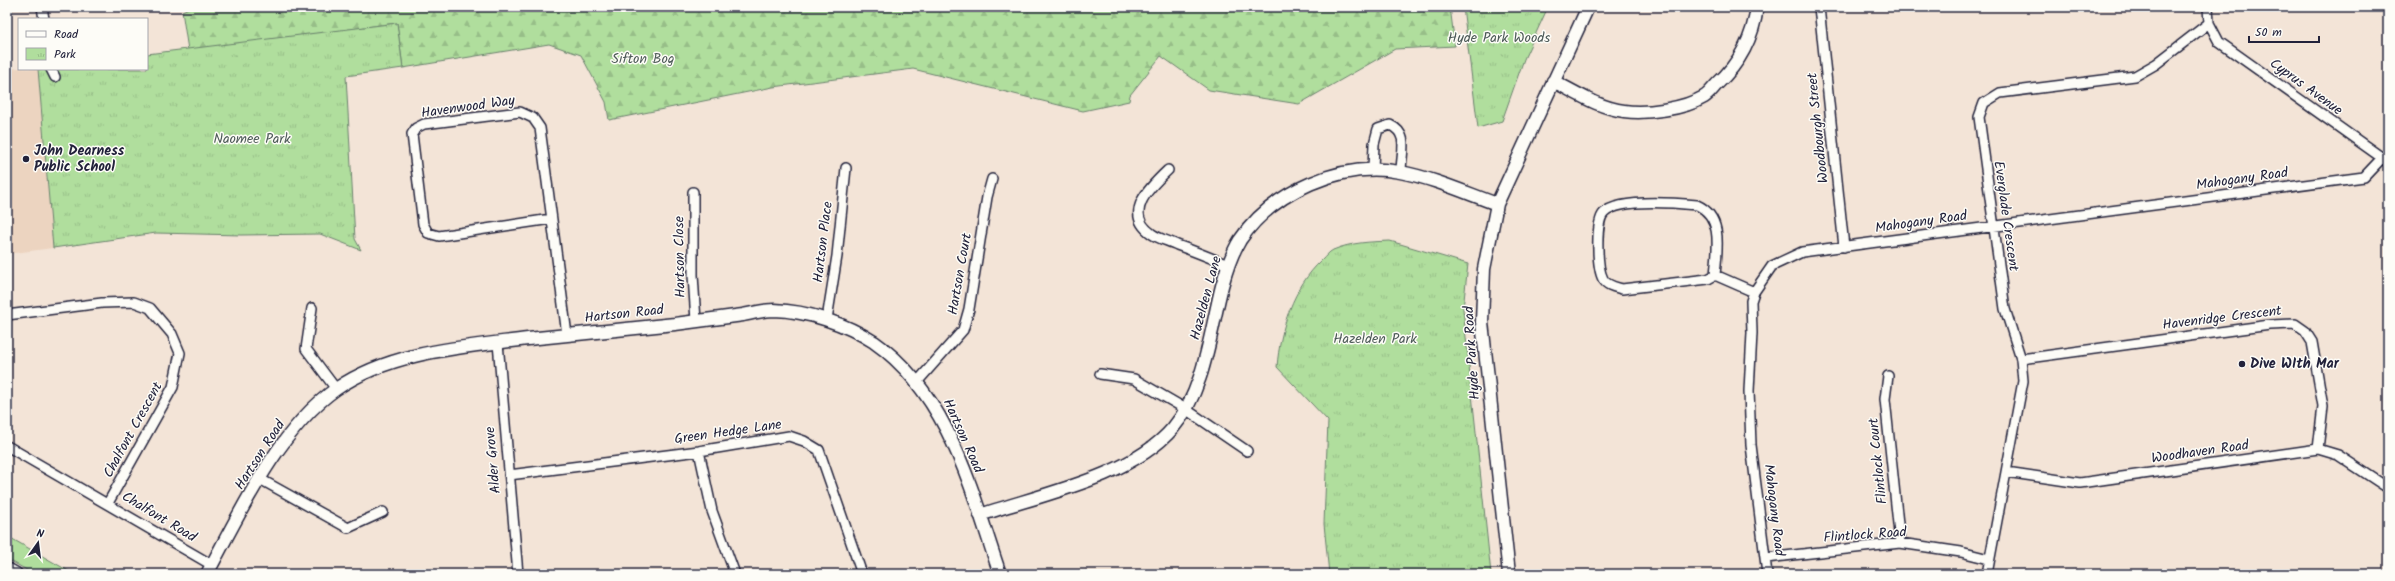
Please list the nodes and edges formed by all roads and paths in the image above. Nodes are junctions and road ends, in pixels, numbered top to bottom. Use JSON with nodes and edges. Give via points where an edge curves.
{"nodes":[{"id":1,"x":42,"y":7,"type":"edge"},
{"id":2,"x":1588,"y":7,"type":"edge"},
{"id":3,"x":1757,"y":7,"type":"edge"},
{"id":4,"x":1819,"y":7,"type":"edge"},
{"id":5,"x":2208,"y":7,"type":"edge"},
{"id":6,"x":44,"y":18,"type":"edge"},
{"id":7,"x":2209,"y":23,"type":"junction"},
{"id":8,"x":1553,"y":81,"type":"junction"},
{"id":9,"x":2385,"y":160,"type":"edge"},
{"id":10,"x":846,"y":168,"type":"dead end"},
{"id":11,"x":1374,"y":169,"type":"junction"},
{"id":12,"x":1168,"y":170,"type":"dead end"},
{"id":13,"x":1401,"y":172,"type":"junction"},
{"id":14,"x":992,"y":179,"type":"dead end"},
{"id":15,"x":693,"y":192,"type":"dead end"},
{"id":16,"x":1497,"y":204,"type":"junction"},
{"id":17,"x":551,"y":219,"type":"junction"},
{"id":18,"x":1993,"y":227,"type":"junction"},
{"id":19,"x":1844,"y":247,"type":"junction"},
{"id":20,"x":1228,"y":265,"type":"junction"},
{"id":21,"x":1715,"y":275,"type":"junction"},
{"id":22,"x":1754,"y":292,"type":"junction"},
{"id":23,"x":312,"y":308,"type":"dead end"},
{"id":24,"x":7,"y":315,"type":"edge"},
{"id":25,"x":827,"y":319,"type":"junction"},
{"id":26,"x":696,"y":321,"type":"junction"},
{"id":27,"x":567,"y":335,"type":"junction"},
{"id":28,"x":498,"y":343,"type":"junction"},
{"id":29,"x":2021,"y":359,"type":"junction"},
{"id":30,"x":1100,"y":374,"type":"dead end"},
{"id":31,"x":1888,"y":376,"type":"dead end"},
{"id":32,"x":918,"y":381,"type":"junction"},
{"id":33,"x":336,"y":390,"type":"junction"},
{"id":34,"x":1184,"y":408,"type":"junction"},
{"id":35,"x":7,"y":446,"type":"edge"},
{"id":36,"x":2318,"y":449,"type":"junction"},
{"id":37,"x":1248,"y":450,"type":"dead end"},
{"id":38,"x":699,"y":451,"type":"junction"},
{"id":39,"x":2006,"y":472,"type":"junction"},
{"id":40,"x":509,"y":475,"type":"junction"},
{"id":41,"x":260,"y":479,"type":"junction"},
{"id":42,"x":2388,"y":488,"type":"edge"},
{"id":43,"x":108,"y":503,"type":"junction"},
{"id":44,"x":383,"y":512,"type":"dead end"},
{"id":45,"x":980,"y":515,"type":"junction"},
{"id":46,"x":1900,"y":543,"type":"junction"},
{"id":47,"x":1766,"y":558,"type":"junction"},
{"id":48,"x":1989,"y":559,"type":"junction"},
{"id":49,"x":7,"y":569,"type":"edge"},
{"id":50,"x":210,"y":570,"type":"edge"},
{"id":51,"x":16,"y":574,"type":"edge"},
{"id":52,"x":518,"y":574,"type":"edge"},
{"id":53,"x":735,"y":574,"type":"edge"},
{"id":54,"x":862,"y":574,"type":"edge"},
{"id":55,"x":1000,"y":574,"type":"edge"},
{"id":56,"x":1509,"y":574,"type":"edge"},
{"id":57,"x":1767,"y":574,"type":"edge"},
{"id":58,"x":1987,"y":574,"type":"edge"}],
"edges":[{"from":1,"to":6,"type":"street"},
{"from":2,"to":8,"type":"street","name":"Hyde Park Road"},
{"from":3,"to":8,"type":"street","via":[[1752,34],[1742,56],[1704,97],[1646,112],[1623,111],[1601,105]]},
{"from":4,"to":19,"type":"street","name":"Woodbourgh Street"},
{"from":5,"to":7,"type":"street","name":"Cyprus Avenue"},
{"from":7,"to":9,"type":"street","name":"Cyprus Avenue","via":[[2219,42]]},
{"from":7,"to":18,"type":"street","name":"Everglade Crescent","via":[[2156,64],[2135,76],[2000,93],[1984,104],[1978,117]]},
{"from":8,"to":16,"type":"street","name":"Hyde Park Road"},
{"from":9,"to":18,"type":"street","name":"Mahogany Road","via":[[2364,177]]},
{"from":10,"to":25,"type":"street","name":"Hartson Place","via":[[837,256]]},
{"from":11,"to":13,"type":"street","name":"Hazelden Lane"},
{"from":11,"to":13,"type":"street","via":[[1374,144],[1378,129],[1390,125],[1398,129],[1405,140]]},
{"from":11,"to":20,"type":"street","name":"Hazelden Lane","via":[[1341,174],[1307,185],[1271,206],[1240,241]]},
{"from":12,"to":20,"type":"street","via":[[1150,187],[1139,207],[1142,226],[1152,235]]},
{"from":13,"to":16,"type":"street","name":"Hazelden Lane"},
{"from":14,"to":32,"type":"street","name":"Hartson Court","via":[[963,330]]},
{"from":15,"to":26,"type":"street","name":"Hartson Close"},
{"from":16,"to":56,"type":"street","name":"Hyde Park Road","via":[[1484,269],[1482,322]]},
{"from":17,"to":17,"type":"street","name":"Havenwood Way","via":[[540,128],[533,118],[520,112],[424,124],[416,128],[412,134],[423,224],[428,233],[439,236]]},
{"from":17,"to":27,"type":"street","name":"Havenwood Way"},
{"from":18,"to":19,"type":"street","name":"Mahogany Road"},
{"from":18,"to":29,"type":"street","name":"Everglade Crescent","via":[[2005,309]]},
{"from":19,"to":22,"type":"street","name":"Mahogany Road","via":[[1802,252],[1772,266]]},
{"from":20,"to":34,"type":"street","name":"Hazelden Lane","via":[[1198,383]]},
{"from":21,"to":21,"type":"street","via":[[1708,279],[1622,289],[1612,287],[1603,279],[1600,269],[1598,225],[1604,214],[1618,205],[1697,205],[1707,209],[1716,227]]},
{"from":21,"to":22,"type":"street"},
{"from":22,"to":47,"type":"street","name":"Mahogany Road","via":[[1751,301],[1749,391],[1751,445]]},
{"from":23,"to":33,"type":"street","via":[[306,349]]},
{"from":24,"to":43,"type":"street","name":"Chalfont Crescent","via":[[102,303],[134,302],[150,308],[172,334],[180,354],[173,387]]},
{"from":25,"to":26,"type":"street","name":"Hartson Road","via":[[774,310]]},
{"from":25,"to":32,"type":"street","name":"Hartson Road","via":[[852,329],[875,343]]},
{"from":26,"to":27,"type":"street","name":"Hartson Road"},
{"from":27,"to":28,"type":"street","name":"Hartson Road"},
{"from":28,"to":33,"type":"street","name":"Hartson Road","via":[[420,354],[376,368]]},
{"from":28,"to":40,"type":"street","name":"Alder Grove"},
{"from":29,"to":36,"type":"street","name":"Havenridge Crescent","via":[[2270,325],[2295,324],[2305,331],[2312,342],[2323,406]]},
{"from":29,"to":39,"type":"street","name":"Everglade Crescent","via":[[2021,402]]},
{"from":30,"to":34,"type":"street","via":[[1134,380]]},
{"from":31,"to":46,"type":"street","name":"Flintlock Court","via":[[1885,399]]},
{"from":32,"to":45,"type":"street","name":"Hartson Road","via":[[948,432]]},
{"from":33,"to":41,"type":"street","name":"Hartson Road","via":[[294,428]]},
{"from":34,"to":37,"type":"street"},
{"from":34,"to":45,"type":"street","name":"Hazelden Lane","via":[[1173,427],[1150,450],[1116,471]]},
{"from":35,"to":43,"type":"street","name":"Chalfont Road"},
{"from":36,"to":39,"type":"street","name":"Woodhaven Road","via":[[2080,483]]},
{"from":36,"to":42,"type":"street","name":"Woodhaven Road","via":[[2338,456]]},
{"from":38,"to":40,"type":"street","name":"Green Hedge Lane"},
{"from":38,"to":53,"type":"street","via":[[712,511]]},
{"from":38,"to":54,"type":"street","name":"Green Hedge Lane","via":[[789,436],[819,450]]},
{"from":39,"to":48,"type":"street","name":"Everglade Crescent"},
{"from":40,"to":52,"type":"street","name":"Alder Grove"},
{"from":41,"to":44,"type":"street","via":[[348,528]]},
{"from":41,"to":50,"type":"street","name":"Hartson Road"},
{"from":43,"to":50,"type":"street","name":"Chalfont Road"},
{"from":45,"to":55,"type":"street","name":"Hartson Road"},
{"from":46,"to":47,"type":"street","name":"Flintlock Road"},
{"from":46,"to":48,"type":"street","name":"Flintlock Road"},
{"from":47,"to":57,"type":"street","name":"Mahogany Road"},
{"from":48,"to":58,"type":"street","name":"Everglade Crescent"},
{"from":49,"to":51,"type":"street"}]}
